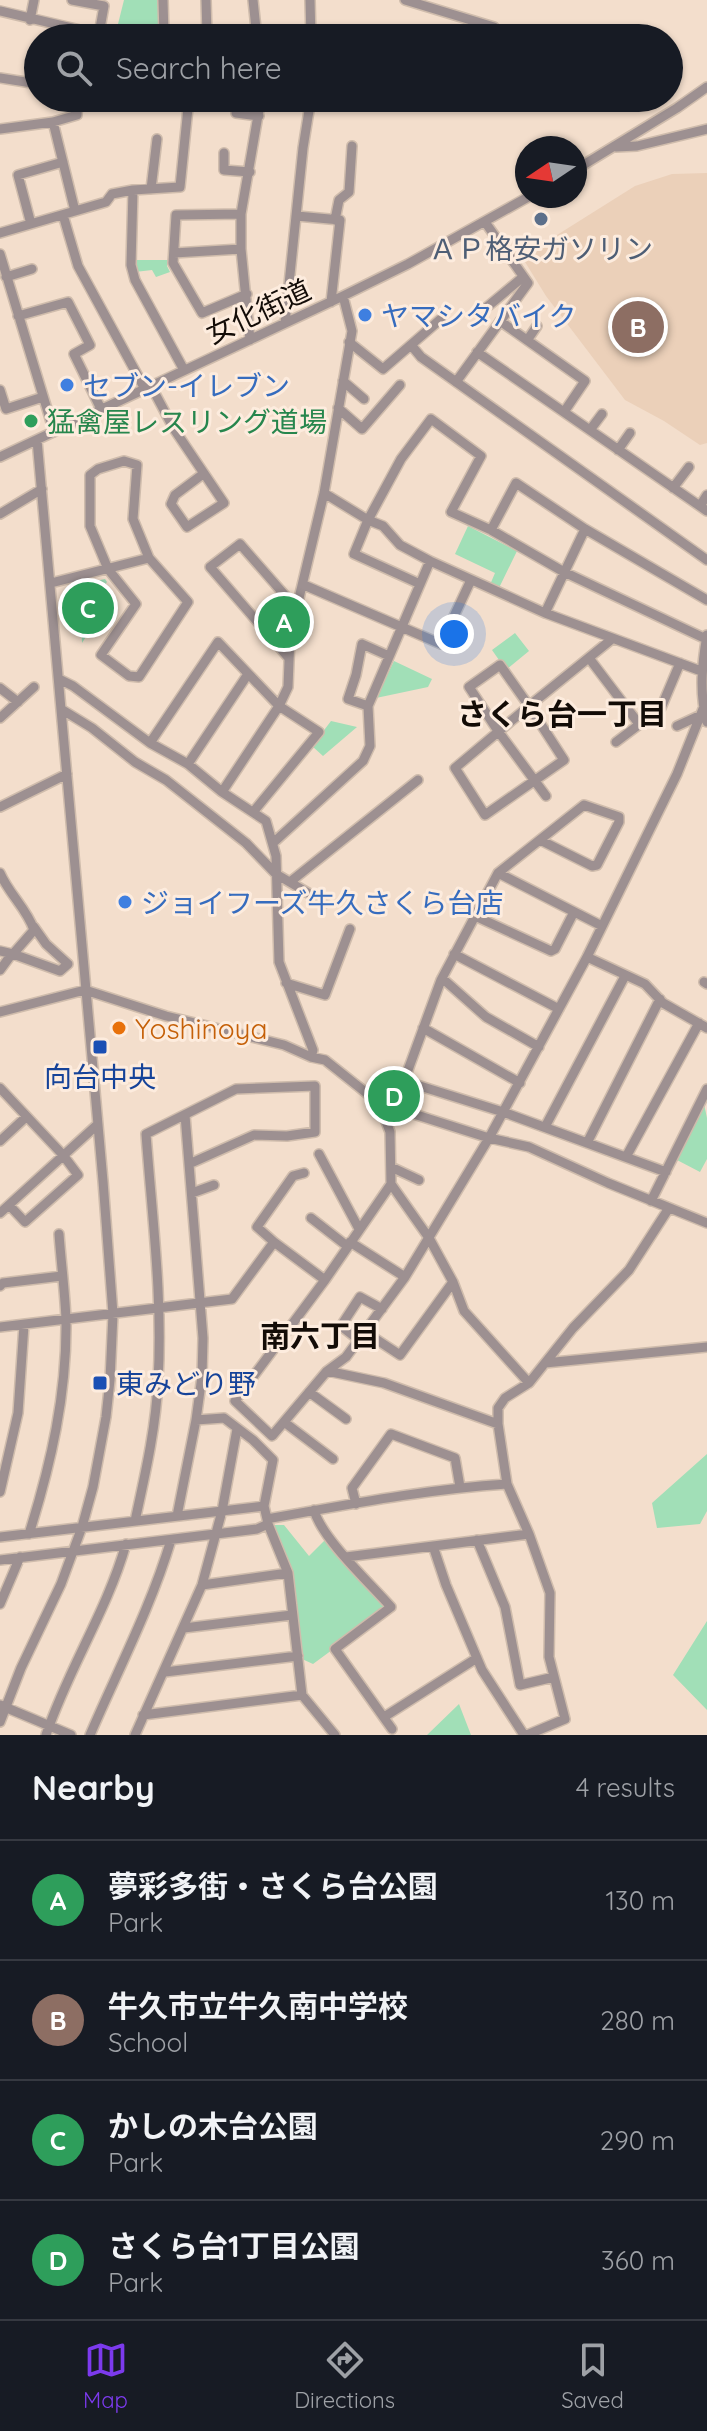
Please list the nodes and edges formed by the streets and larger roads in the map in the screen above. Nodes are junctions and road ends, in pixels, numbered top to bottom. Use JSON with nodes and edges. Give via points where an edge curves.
{"nodes":[{"id":1,"x":34,"y":0,"type":"edge"},
{"id":2,"x":72,"y":0,"type":"edge"},
{"id":3,"x":163,"y":0,"type":"edge"},
{"id":4,"x":206,"y":0,"type":"edge"},
{"id":5,"x":253,"y":0,"type":"edge"},
{"id":6,"x":310,"y":0,"type":"edge"},
{"id":7,"x":405,"y":0,"type":"edge"},
{"id":8,"x":0,"y":11,"type":"edge"},
{"id":9,"x":30,"y":20,"type":"junction"},
{"id":10,"x":50,"y":24,"type":"edge"},
{"id":11,"x":101,"y":24,"type":"edge"},
{"id":12,"x":166,"y":24,"type":"edge"},
{"id":13,"x":207,"y":24,"type":"edge"},
{"id":14,"x":256,"y":24,"type":"edge"},
{"id":15,"x":311,"y":24,"type":"edge"},
{"id":16,"x":484,"y":24,"type":"edge"},
{"id":17,"x":0,"y":78,"type":"edge"},
{"id":18,"x":24,"y":82,"type":"edge"},
{"id":19,"x":707,"y":87,"type":"edge"},
{"id":20,"x":683,"y":103,"type":"edge"},
{"id":21,"x":77,"y":112,"type":"edge"},
{"id":22,"x":188,"y":112,"type":"edge"},
{"id":23,"x":259,"y":112,"type":"edge"},
{"id":24,"x":309,"y":112,"type":"edge"},
{"id":25,"x":668,"y":112,"type":"edge"},
{"id":26,"x":236,"y":113,"type":"dead end"},
{"id":27,"x":259,"y":116,"type":"junction"},
{"id":28,"x":53,"y":122,"type":"junction"},
{"id":29,"x":0,"y":129,"type":"edge"},
{"id":30,"x":707,"y":129,"type":"edge"},
{"id":31,"x":157,"y":139,"type":"dead end"},
{"id":32,"x":352,"y":146,"type":"dead end"},
{"id":33,"x":613,"y":148,"type":"junction"},
{"id":34,"x":224,"y":153,"type":"dead end"},
{"id":35,"x":63,"y":162,"type":"junction"},
{"id":36,"x":587,"y":163,"type":"edge"},
{"id":37,"x":250,"y":172,"type":"junction"},
{"id":38,"x":151,"y":189,"type":"junction"},
{"id":39,"x":133,"y":190,"type":"junction"},
{"id":40,"x":515,"y":205,"type":"edge"},
{"id":41,"x":75,"y":211,"type":"junction"},
{"id":42,"x":241,"y":214,"type":"junction"},
{"id":43,"x":63,"y":215,"type":"junction"},
{"id":44,"x":297,"y":216,"type":"junction"},
{"id":45,"x":335,"y":220,"type":"junction"},
{"id":46,"x":485,"y":222,"type":"junction"},
{"id":47,"x":31,"y":224,"type":"junction"},
{"id":48,"x":0,"y":233,"type":"edge"},
{"id":49,"x":241,"y":249,"type":"junction"},
{"id":50,"x":174,"y":253,"type":"junction"},
{"id":51,"x":1,"y":261,"type":"edge"},
{"id":52,"x":32,"y":269,"type":"dead end"},
{"id":53,"x":6,"y":277,"type":"junction"},
{"id":54,"x":523,"y":277,"type":"junction"},
{"id":55,"x":247,"y":294,"type":"junction"},
{"id":56,"x":343,"y":296,"type":"junction"},
{"id":57,"x":331,"y":302,"type":"junction"},
{"id":58,"x":487,"y":307,"type":"dead end"},
{"id":59,"x":18,"y":316,"type":"junction"},
{"id":60,"x":442,"y":318,"type":"dead end"},
{"id":61,"x":500,"y":321,"type":"junction"},
{"id":62,"x":285,"y":323,"type":"junction"},
{"id":63,"x":537,"y":326,"type":"dead end"},
{"id":64,"x":528,"y":339,"type":"junction"},
{"id":65,"x":250,"y":340,"type":"junction"},
{"id":66,"x":349,"y":342,"type":"junction"},
{"id":67,"x":411,"y":345,"type":"junction"},
{"id":68,"x":477,"y":352,"type":"junction"},
{"id":69,"x":184,"y":370,"type":"junction"},
{"id":70,"x":343,"y":381,"type":"junction"},
{"id":71,"x":456,"y":382,"type":"junction"},
{"id":72,"x":400,"y":385,"type":"dead end"},
{"id":73,"x":148,"y":387,"type":"junction"},
{"id":74,"x":0,"y":390,"type":"edge"},
{"id":75,"x":43,"y":397,"type":"junction"},
{"id":76,"x":364,"y":399,"type":"dead end"},
{"id":77,"x":338,"y":408,"type":"junction"},
{"id":78,"x":101,"y":409,"type":"junction"},
{"id":79,"x":564,"y":412,"type":"junction"},
{"id":80,"x":602,"y":414,"type":"dead end"},
{"id":81,"x":590,"y":430,"type":"junction"},
{"id":82,"x":54,"y":432,"type":"junction"},
{"id":83,"x":630,"y":433,"type":"dead end"},
{"id":84,"x":37,"y":440,"type":"junction"},
{"id":85,"x":618,"y":450,"type":"junction"},
{"id":86,"x":0,"y":457,"type":"edge"},
{"id":87,"x":689,"y":467,"type":"dead end"},
{"id":88,"x":203,"y":474,"type":"junction"},
{"id":89,"x":673,"y":488,"type":"junction"},
{"id":90,"x":42,"y":489,"type":"junction"},
{"id":91,"x":324,"y":493,"type":"junction"},
{"id":92,"x":707,"y":495,"type":"edge"},
{"id":93,"x":703,"y":509,"type":"edge"},
{"id":94,"x":0,"y":514,"type":"edge"},
{"id":95,"x":368,"y":520,"type":"junction"},
{"id":96,"x":585,"y":529,"type":"junction"},
{"id":97,"x":491,"y":530,"type":"junction"},
{"id":98,"x":149,"y":558,"type":"junction"},
{"id":99,"x":707,"y":560,"type":"edge"},
{"id":100,"x":430,"y":561,"type":"junction"},
{"id":101,"x":108,"y":569,"type":"junction"},
{"id":102,"x":564,"y":572,"type":"junction"},
{"id":103,"x":471,"y":580,"type":"junction"},
{"id":104,"x":51,"y":583,"type":"junction"},
{"id":105,"x":420,"y":584,"type":"junction"},
{"id":106,"x":304,"y":585,"type":"junction"},
{"id":107,"x":707,"y":600,"type":"edge"},
{"id":108,"x":296,"y":608,"type":"junction"},
{"id":109,"x":545,"y":613,"type":"junction"},
{"id":110,"x":402,"y":627,"type":"junction"},
{"id":111,"x":707,"y":637,"type":"edge"},
{"id":112,"x":612,"y":639,"type":"junction"},
{"id":113,"x":389,"y":656,"type":"junction"},
{"id":114,"x":288,"y":657,"type":"junction"},
{"id":115,"x":589,"y":658,"type":"junction"},
{"id":116,"x":680,"y":663,"type":"junction"},
{"id":117,"x":701,"y":671,"type":"junction"},
{"id":118,"x":248,"y":674,"type":"junction"},
{"id":119,"x":59,"y":679,"type":"junction"},
{"id":120,"x":34,"y":687,"type":"dead end"},
{"id":121,"x":0,"y":688,"type":"edge"},
{"id":122,"x":18,"y":702,"type":"junction"},
{"id":123,"x":279,"y":706,"type":"junction"},
{"id":124,"x":368,"y":706,"type":"junction"},
{"id":125,"x":529,"y":706,"type":"junction"},
{"id":126,"x":61,"y":709,"type":"junction"},
{"id":127,"x":704,"y":715,"type":"edge"},
{"id":128,"x":0,"y":718,"type":"edge"},
{"id":129,"x":639,"y":724,"type":"junction"},
{"id":130,"x":677,"y":726,"type":"dead end"},
{"id":131,"x":498,"y":731,"type":"junction"},
{"id":132,"x":616,"y":742,"type":"dead end"},
{"id":133,"x":150,"y":743,"type":"junction"},
{"id":134,"x":188,"y":764,"type":"junction"},
{"id":135,"x":67,"y":774,"type":"junction"},
{"id":136,"x":418,"y":780,"type":"dead end"},
{"id":137,"x":534,"y":781,"type":"junction"},
{"id":138,"x":222,"y":792,"type":"junction"},
{"id":139,"x":546,"y":796,"type":"dead end"},
{"id":140,"x":0,"y":807,"type":"edge"},
{"id":141,"x":254,"y":811,"type":"junction"},
{"id":142,"x":540,"y":840,"type":"junction"},
{"id":143,"x":273,"y":843,"type":"junction"},
{"id":144,"x":0,"y":873,"type":"edge"},
{"id":145,"x":498,"y":873,"type":"junction"},
{"id":146,"x":276,"y":874,"type":"junction"},
{"id":147,"x":290,"y":882,"type":"junction"},
{"id":148,"x":3,"y":889,"type":"edge"},
{"id":149,"x":325,"y":903,"type":"dead end"},
{"id":150,"x":574,"y":912,"type":"junction"},
{"id":151,"x":475,"y":916,"type":"junction"},
{"id":152,"x":602,"y":926,"type":"junction"},
{"id":153,"x":34,"y":927,"type":"junction"},
{"id":154,"x":350,"y":929,"type":"dead end"},
{"id":155,"x":0,"y":951,"type":"edge"},
{"id":156,"x":454,"y":954,"type":"junction"},
{"id":157,"x":12,"y":955,"type":"junction"},
{"id":158,"x":587,"y":957,"type":"junction"},
{"id":159,"x":0,"y":970,"type":"edge"},
{"id":160,"x":625,"y":976,"type":"junction"},
{"id":161,"x":442,"y":978,"type":"junction"},
{"id":162,"x":286,"y":983,"type":"junction"},
{"id":163,"x":85,"y":990,"type":"junction"},
{"id":164,"x":660,"y":999,"type":"junction"},
{"id":165,"x":559,"y":1009,"type":"junction"},
{"id":166,"x":0,"y":1012,"type":"edge"},
{"id":167,"x":703,"y":1026,"type":"edge"},
{"id":168,"x":423,"y":1028,"type":"junction"},
{"id":169,"x":539,"y":1047,"type":"junction"},
{"id":170,"x":311,"y":1057,"type":"junction"},
{"id":171,"x":520,"y":1083,"type":"junction"},
{"id":172,"x":0,"y":1088,"type":"edge"},
{"id":173,"x":707,"y":1089,"type":"edge"},
{"id":174,"x":379,"y":1103,"type":"junction"},
{"id":175,"x":503,"y":1112,"type":"junction"},
{"id":176,"x":185,"y":1115,"type":"junction"},
{"id":177,"x":26,"y":1117,"type":"junction"},
{"id":178,"x":98,"y":1124,"type":"junction"},
{"id":179,"x":545,"y":1127,"type":"junction"},
{"id":180,"x":489,"y":1138,"type":"junction"},
{"id":181,"x":0,"y":1141,"type":"edge"},
{"id":182,"x":587,"y":1143,"type":"junction"},
{"id":183,"x":319,"y":1154,"type":"dead end"},
{"id":184,"x":63,"y":1155,"type":"junction"},
{"id":185,"x":626,"y":1157,"type":"junction"},
{"id":186,"x":189,"y":1164,"type":"junction"},
{"id":187,"x":391,"y":1167,"type":"junction"},
{"id":188,"x":666,"y":1172,"type":"junction"},
{"id":189,"x":304,"y":1173,"type":"dead end"},
{"id":190,"x":419,"y":1180,"type":"dead end"},
{"id":191,"x":391,"y":1184,"type":"junction"},
{"id":192,"x":214,"y":1185,"type":"dead end"},
{"id":193,"x":192,"y":1193,"type":"junction"},
{"id":194,"x":651,"y":1201,"type":"junction"},
{"id":195,"x":9,"y":1205,"type":"junction"},
{"id":196,"x":669,"y":1208,"type":"junction"},
{"id":197,"x":0,"y":1213,"type":"edge"},
{"id":198,"x":311,"y":1218,"type":"dead end"},
{"id":199,"x":707,"y":1223,"type":"edge"},
{"id":200,"x":359,"y":1229,"type":"junction"},
{"id":201,"x":59,"y":1234,"type":"dead end"},
{"id":202,"x":429,"y":1238,"type":"junction"},
{"id":203,"x":274,"y":1242,"type":"junction"},
{"id":204,"x":349,"y":1244,"type":"junction"},
{"id":205,"x":62,"y":1276,"type":"junction"},
{"id":206,"x":405,"y":1277,"type":"junction"},
{"id":207,"x":325,"y":1280,"type":"junction"},
{"id":208,"x":453,"y":1282,"type":"junction"},
{"id":209,"x":0,"y":1286,"type":"edge"},
{"id":210,"x":201,"y":1304,"type":"junction"},
{"id":211,"x":158,"y":1307,"type":"junction"},
{"id":212,"x":382,"y":1309,"type":"junction"},
{"id":213,"x":113,"y":1314,"type":"junction"},
{"id":214,"x":66,"y":1320,"type":"junction"},
{"id":215,"x":24,"y":1325,"type":"junction"},
{"id":216,"x":0,"y":1327,"type":"edge"},
{"id":217,"x":362,"y":1336,"type":"junction"},
{"id":218,"x":707,"y":1347,"type":"edge"},
{"id":219,"x":545,"y":1363,"type":"junction"},
{"id":220,"x":327,"y":1371,"type":"junction"},
{"id":221,"x":529,"y":1383,"type":"junction"},
{"id":222,"x":309,"y":1392,"type":"junction"},
{"id":223,"x":346,"y":1419,"type":"dead end"},
{"id":224,"x":196,"y":1420,"type":"junction"},
{"id":225,"x":284,"y":1422,"type":"junction"},
{"id":226,"x":498,"y":1424,"type":"junction"},
{"id":227,"x":237,"y":1429,"type":"junction"},
{"id":228,"x":333,"y":1459,"type":"dead end"},
{"id":229,"x":507,"y":1484,"type":"junction"},
{"id":230,"x":460,"y":1487,"type":"junction"},
{"id":231,"x":0,"y":1492,"type":"edge"},
{"id":232,"x":356,"y":1504,"type":"junction"},
{"id":233,"x":264,"y":1506,"type":"junction"},
{"id":234,"x":314,"y":1510,"type":"junction"},
{"id":235,"x":222,"y":1511,"type":"junction"},
{"id":236,"x":177,"y":1516,"type":"junction"},
{"id":237,"x":135,"y":1521,"type":"junction"},
{"id":238,"x":267,"y":1522,"type":"junction"},
{"id":239,"x":82,"y":1527,"type":"junction"},
{"id":240,"x":29,"y":1534,"type":"junction"},
{"id":241,"x":216,"y":1534,"type":"junction"},
{"id":242,"x":529,"y":1534,"type":"junction"},
{"id":243,"x":0,"y":1537,"type":"edge"},
{"id":244,"x":171,"y":1540,"type":"junction"},
{"id":245,"x":477,"y":1540,"type":"junction"},
{"id":246,"x":126,"y":1544,"type":"junction"},
{"id":247,"x":433,"y":1546,"type":"junction"},
{"id":248,"x":73,"y":1551,"type":"junction"},
{"id":249,"x":20,"y":1557,"type":"junction"},
{"id":250,"x":346,"y":1557,"type":"junction"},
{"id":251,"x":0,"y":1560,"type":"edge"},
{"id":252,"x":288,"y":1573,"type":"junction"},
{"id":253,"x":202,"y":1585,"type":"junction"},
{"id":254,"x":0,"y":1604,"type":"edge"},
{"id":255,"x":292,"y":1615,"type":"junction"},
{"id":256,"x":184,"y":1628,"type":"junction"},
{"id":257,"x":298,"y":1656,"type":"junction"},
{"id":258,"x":477,"y":1658,"type":"junction"},
{"id":259,"x":165,"y":1672,"type":"junction"},
{"id":260,"x":554,"y":1677,"type":"junction"},
{"id":261,"x":302,"y":1695,"type":"junction"},
{"id":262,"x":3,"y":1706,"type":"edge"},
{"id":263,"x":143,"y":1715,"type":"junction"},
{"id":264,"x":384,"y":1717,"type":"junction"},
{"id":265,"x":0,"y":1722,"type":"edge"},
{"id":266,"x":392,"y":1729,"type":"dead end"},
{"id":267,"x":48,"y":1730,"type":"edge"},
{"id":268,"x":71,"y":1735,"type":"edge"},
{"id":269,"x":90,"y":1735,"type":"edge"},
{"id":270,"x":135,"y":1735,"type":"edge"},
{"id":271,"x":334,"y":1735,"type":"edge"},
{"id":272,"x":526,"y":1735,"type":"edge"}],
"edges":[{"from":1,"to":9,"type":"street"},
{"from":2,"to":11,"type":"street","via":[[104,6]]},
{"from":3,"to":12,"type":"street"},
{"from":4,"to":13,"type":"street"},
{"from":5,"to":14,"type":"street"},
{"from":6,"to":15,"type":"street"},
{"from":7,"to":16,"type":"street"},
{"from":8,"to":9,"type":"street"},
{"from":9,"to":10,"type":"street"},
{"from":17,"to":18,"type":"street"},
{"from":19,"to":20,"type":"street"},
{"from":21,"to":28,"type":"street"},
{"from":22,"to":38,"type":"street","via":[[180,187]]},
{"from":23,"to":27,"type":"street"},
{"from":24,"to":44,"type":"street"},
{"from":25,"to":33,"type":"street"},
{"from":26,"to":27,"type":"street"},
{"from":27,"to":37,"type":"street"},
{"from":28,"to":29,"type":"street"},
{"from":28,"to":35,"type":"street"},
{"from":30,"to":33,"type":"street"},
{"from":31,"to":38,"type":"street"},
{"from":32,"to":45,"type":"street","via":[[349,192],[339,200]]},
{"from":33,"to":36,"type":"street"},
{"from":34,"to":37,"type":"street","via":[[224,170]]},
{"from":35,"to":41,"type":"street"},
{"from":35,"to":47,"type":"street","via":[[18,175]]},
{"from":37,"to":42,"type":"street"},
{"from":38,"to":39,"type":"street"},
{"from":39,"to":41,"type":"street"},
{"from":39,"to":69,"type":"street","via":[[135,280]]},
{"from":40,"to":46,"type":"street","name":"女化街道"},
{"from":41,"to":43,"type":"street"},
{"from":42,"to":49,"type":"street"},
{"from":42,"to":50,"type":"street","via":[[176,215]]},
{"from":43,"to":47,"type":"street"},
{"from":43,"to":73,"type":"street","via":[[78,266]]},
{"from":44,"to":45,"type":"street"},
{"from":44,"to":62,"type":"street"},
{"from":45,"to":57,"type":"street","via":[[340,220]]},
{"from":46,"to":54,"type":"street"},
{"from":46,"to":56,"type":"street","name":"女化街道"},
{"from":47,"to":48,"type":"street"},
{"from":49,"to":50,"type":"street"},
{"from":49,"to":55,"type":"street"},
{"from":50,"to":55,"type":"street","via":[[173,263],[202,313]]},
{"from":51,"to":53,"type":"street"},
{"from":52,"to":53,"type":"street"},
{"from":53,"to":59,"type":"street"},
{"from":54,"to":58,"type":"street"},
{"from":54,"to":61,"type":"street","via":[[528,283]]},
{"from":55,"to":65,"type":"street"},
{"from":56,"to":57,"type":"street","name":"女化街道"},
{"from":56,"to":66,"type":"street","via":[[352,331]]},
{"from":57,"to":62,"type":"street","name":"女化街道"},
{"from":59,"to":75,"type":"street"},
{"from":59,"to":78,"type":"street","via":[[68,302],[90,345],[74,354]]},
{"from":60,"to":67,"type":"street"},
{"from":61,"to":64,"type":"street"},
{"from":61,"to":68,"type":"street"},
{"from":62,"to":65,"type":"street","name":"女化街道"},
{"from":63,"to":64,"type":"street"},
{"from":64,"to":79,"type":"street","via":[[585,381]]},
{"from":65,"to":69,"type":"street","name":"女化街道"},
{"from":66,"to":67,"type":"street","via":[[383,369]]},
{"from":66,"to":70,"type":"street"},
{"from":67,"to":71,"type":"street"},
{"from":68,"to":71,"type":"street"},
{"from":68,"to":79,"type":"street"},
{"from":69,"to":73,"type":"street","name":"女化街道"},
{"from":70,"to":76,"type":"street"},
{"from":70,"to":77,"type":"street"},
{"from":71,"to":99,"type":"street"},
{"from":72,"to":77,"type":"street","via":[[362,429]]},
{"from":73,"to":78,"type":"street","name":"女化街道"},
{"from":73,"to":88,"type":"street"},
{"from":74,"to":75,"type":"street","via":[[6,409]]},
{"from":75,"to":82,"type":"street"},
{"from":77,"to":91,"type":"street"},
{"from":78,"to":82,"type":"street","name":"女化街道"},
{"from":79,"to":81,"type":"street"},
{"from":80,"to":81,"type":"street"},
{"from":81,"to":85,"type":"street"},
{"from":82,"to":84,"type":"street","name":"女化街道"},
{"from":83,"to":85,"type":"street"},
{"from":84,"to":86,"type":"street","name":"女化街道"},
{"from":84,"to":90,"type":"street"},
{"from":85,"to":89,"type":"street"},
{"from":87,"to":89,"type":"street"},
{"from":88,"to":88,"type":"street","via":[[224,503],[187,527],[171,504]]},
{"from":89,"to":93,"type":"street"},
{"from":90,"to":94,"type":"street"},
{"from":90,"to":104,"type":"street"},
{"from":91,"to":95,"type":"street"},
{"from":91,"to":106,"type":"street"},
{"from":92,"to":93,"type":"street"},
{"from":95,"to":97,"type":"street","via":[[401,459],[431,419],[481,456],[451,512]]},
{"from":95,"to":100,"type":"street"},
{"from":95,"to":105,"type":"street","via":[[354,554]]},
{"from":96,"to":97,"type":"street","via":[[516,483]]},
{"from":96,"to":102,"type":"street"},
{"from":96,"to":107,"type":"street"},
{"from":97,"to":102,"type":"street"},
{"from":98,"to":101,"type":"street"},
{"from":98,"to":101,"type":"street","via":[[133,519],[137,465],[124,461],[90,475],[90,526]]},
{"from":98,"to":101,"type":"street","via":[[188,602],[139,677],[129,676],[101,655],[136,604]]},
{"from":100,"to":103,"type":"street"},
{"from":100,"to":105,"type":"street"},
{"from":101,"to":104,"type":"street"},
{"from":102,"to":109,"type":"street"},
{"from":102,"to":111,"type":"street"},
{"from":103,"to":109,"type":"street"},
{"from":103,"to":110,"type":"street","via":[[441,644]]},
{"from":104,"to":119,"type":"street"},
{"from":105,"to":110,"type":"street"},
{"from":106,"to":108,"type":"street"},
{"from":106,"to":110,"type":"street"},
{"from":108,"to":114,"type":"street"},
{"from":108,"to":114,"type":"street","via":[[240,544],[210,567]]},
{"from":109,"to":112,"type":"street"},
{"from":110,"to":113,"type":"street"},
{"from":111,"to":117,"type":"street"},
{"from":112,"to":115,"type":"street"},
{"from":112,"to":116,"type":"street"},
{"from":113,"to":124,"type":"street"},
{"from":113,"to":124,"type":"street","via":[[362,644],[348,699]]},
{"from":114,"to":123,"type":"street","via":[[288,687]]},
{"from":115,"to":125,"type":"street"},
{"from":115,"to":129,"type":"street"},
{"from":116,"to":117,"type":"street"},
{"from":116,"to":129,"type":"street","via":[[661,708]]},
{"from":117,"to":127,"type":"street"},
{"from":118,"to":123,"type":"street"},
{"from":118,"to":133,"type":"street","via":[[218,642]]},
{"from":118,"to":134,"type":"street"},
{"from":119,"to":126,"type":"street"},
{"from":119,"to":133,"type":"street"},
{"from":120,"to":122,"type":"street"},
{"from":121,"to":122,"type":"street"},
{"from":122,"to":128,"type":"street"},
{"from":123,"to":138,"type":"street"},
{"from":123,"to":141,"type":"street","via":[[319,732]]},
{"from":124,"to":143,"type":"street","via":[[370,746],[363,761]]},
{"from":125,"to":131,"type":"street"},
{"from":125,"to":131,"type":"street","via":[[500,665],[469,687]]},
{"from":125,"to":137,"type":"street","via":[[564,760]]},
{"from":126,"to":135,"type":"street"},
{"from":126,"to":146,"type":"street","via":[[166,780],[246,843]]},
{"from":127,"to":130,"type":"street"},
{"from":127,"to":152,"type":"street"},
{"from":129,"to":132,"type":"street"},
{"from":131,"to":137,"type":"street"},
{"from":131,"to":137,"type":"street","via":[[455,768],[485,815]]},
{"from":133,"to":134,"type":"street"},
{"from":134,"to":138,"type":"street"},
{"from":135,"to":140,"type":"street"},
{"from":135,"to":163,"type":"street"},
{"from":136,"to":147,"type":"street"},
{"from":137,"to":139,"type":"street"},
{"from":138,"to":141,"type":"street"},
{"from":141,"to":143,"type":"street","via":[[266,821]]},
{"from":142,"to":142,"type":"street","via":[[584,805],[619,817],[597,865]]},
{"from":142,"to":145,"type":"street"},
{"from":143,"to":146,"type":"street"},
{"from":144,"to":148,"type":"street"},
{"from":145,"to":150,"type":"street"},
{"from":145,"to":151,"type":"street"},
{"from":146,"to":147,"type":"street"},
{"from":146,"to":162,"type":"street","via":[[279,962]]},
{"from":147,"to":149,"type":"street"},
{"from":148,"to":153,"type":"street"},
{"from":150,"to":151,"type":"street","via":[[551,951]]},
{"from":150,"to":152,"type":"street"},
{"from":151,"to":156,"type":"street"},
{"from":152,"to":158,"type":"street"},
{"from":153,"to":157,"type":"street"},
{"from":153,"to":157,"type":"street","via":[[68,964],[60,971]]},
{"from":154,"to":162,"type":"street","via":[[325,995]]},
{"from":155,"to":157,"type":"street"},
{"from":156,"to":161,"type":"street"},
{"from":156,"to":165,"type":"street"},
{"from":157,"to":159,"type":"street"},
{"from":158,"to":160,"type":"street"},
{"from":158,"to":165,"type":"street"},
{"from":160,"to":164,"type":"street","via":[[645,984]]},
{"from":160,"to":179,"type":"street"},
{"from":161,"to":168,"type":"street"},
{"from":161,"to":169,"type":"street","via":[[486,1017]]},
{"from":162,"to":170,"type":"street","via":[[313,1050]]},
{"from":163,"to":166,"type":"street"},
{"from":163,"to":170,"type":"street"},
{"from":163,"to":178,"type":"street"},
{"from":164,"to":167,"type":"street"},
{"from":164,"to":182,"type":"street"},
{"from":165,"to":169,"type":"street"},
{"from":167,"to":185,"type":"street"},
{"from":168,"to":171,"type":"street"},
{"from":168,"to":175,"type":"street","via":[[404,1081]]},
{"from":169,"to":171,"type":"street"},
{"from":170,"to":174,"type":"street","via":[[325,1060]]},
{"from":171,"to":175,"type":"street"},
{"from":172,"to":177,"type":"street"},
{"from":173,"to":188,"type":"street"},
{"from":174,"to":180,"type":"street"},
{"from":174,"to":187,"type":"street","via":[[390,1132]]},
{"from":175,"to":179,"type":"street"},
{"from":175,"to":180,"type":"street"},
{"from":176,"to":186,"type":"street"},
{"from":176,"to":186,"type":"street","via":[[236,1089],[315,1086],[315,1132],[254,1135]]},
{"from":176,"to":211,"type":"street","via":[[146,1134]]},
{"from":177,"to":181,"type":"street"},
{"from":177,"to":184,"type":"street"},
{"from":178,"to":184,"type":"street"},
{"from":178,"to":213,"type":"street"},
{"from":179,"to":182,"type":"street"},
{"from":180,"to":194,"type":"street","via":[[529,1147]]},
{"from":180,"to":202,"type":"street"},
{"from":182,"to":185,"type":"street"},
{"from":183,"to":200,"type":"street"},
{"from":184,"to":195,"type":"street"},
{"from":184,"to":195,"type":"street","via":[[78,1175],[25,1222]]},
{"from":185,"to":188,"type":"street"},
{"from":186,"to":193,"type":"street"},
{"from":187,"to":190,"type":"street"},
{"from":187,"to":191,"type":"street"},
{"from":188,"to":194,"type":"street"},
{"from":189,"to":203,"type":"street","via":[[293,1176],[257,1227]]},
{"from":191,"to":200,"type":"street"},
{"from":191,"to":202,"type":"street"},
{"from":192,"to":193,"type":"street"},
{"from":193,"to":210,"type":"street"},
{"from":194,"to":196,"type":"street"},
{"from":195,"to":197,"type":"street"},
{"from":196,"to":199,"type":"street"},
{"from":196,"to":219,"type":"street","via":[[629,1270]]},
{"from":198,"to":204,"type":"street"},
{"from":200,"to":204,"type":"street"},
{"from":201,"to":205,"type":"street"},
{"from":202,"to":206,"type":"street"},
{"from":202,"to":208,"type":"street"},
{"from":203,"to":207,"type":"street"},
{"from":203,"to":210,"type":"street","via":[[232,1299]]},
{"from":204,"to":206,"type":"street"},
{"from":204,"to":207,"type":"street"},
{"from":205,"to":209,"type":"street"},
{"from":205,"to":214,"type":"street"},
{"from":206,"to":212,"type":"street"},
{"from":207,"to":225,"type":"street","via":[[235,1401],[272,1436]]},
{"from":208,"to":217,"type":"street","via":[[400,1355]]},
{"from":208,"to":221,"type":"street","via":[[464,1311]]},
{"from":210,"to":211,"type":"street"},
{"from":210,"to":224,"type":"street","via":[[202,1376]]},
{"from":211,"to":213,"type":"street"},
{"from":211,"to":237,"type":"street","via":[[158,1382]]},
{"from":212,"to":217,"type":"street"},
{"from":212,"to":217,"type":"street","via":[[360,1297],[341,1326]]},
{"from":213,"to":214,"type":"street"},
{"from":213,"to":239,"type":"street","via":[[106,1417]]},
{"from":214,"to":215,"type":"street"},
{"from":214,"to":240,"type":"street","via":[[58,1426]]},
{"from":215,"to":216,"type":"street"},
{"from":215,"to":231,"type":"street","via":[[18,1413]]},
{"from":217,"to":220,"type":"street"},
{"from":218,"to":219,"type":"street"},
{"from":219,"to":221,"type":"street"},
{"from":220,"to":222,"type":"street"},
{"from":220,"to":226,"type":"street","via":[[384,1383]]},
{"from":221,"to":226,"type":"street","via":[[505,1398],[498,1408]]},
{"from":222,"to":223,"type":"street"},
{"from":222,"to":225,"type":"street"},
{"from":224,"to":227,"type":"street","via":[[224,1418]]},
{"from":224,"to":236,"type":"street"},
{"from":225,"to":228,"type":"street"},
{"from":226,"to":229,"type":"street"},
{"from":227,"to":233,"type":"street","via":[[273,1460]]},
{"from":227,"to":235,"type":"street"},
{"from":229,"to":230,"type":"street"},
{"from":229,"to":242,"type":"street"},
{"from":230,"to":232,"type":"street"},
{"from":230,"to":232,"type":"street","via":[[455,1458],[391,1434],[352,1488]]},
{"from":232,"to":234,"type":"street"},
{"from":233,"to":235,"type":"street"},
{"from":233,"to":238,"type":"street"},
{"from":234,"to":238,"type":"street"},
{"from":234,"to":250,"type":"street"},
{"from":235,"to":236,"type":"street"},
{"from":235,"to":241,"type":"street"},
{"from":236,"to":237,"type":"street"},
{"from":237,"to":239,"type":"street"},
{"from":238,"to":241,"type":"street","via":[[257,1529]]},
{"from":238,"to":252,"type":"street"},
{"from":239,"to":240,"type":"street"},
{"from":239,"to":248,"type":"street"},
{"from":240,"to":243,"type":"street"},
{"from":241,"to":244,"type":"street"},
{"from":241,"to":253,"type":"street"},
{"from":242,"to":245,"type":"street"},
{"from":242,"to":260,"type":"street","via":[[550,1593],[549,1657]]},
{"from":244,"to":246,"type":"street"},
{"from":244,"to":269,"type":"street"},
{"from":245,"to":247,"type":"street"},
{"from":245,"to":260,"type":"street","via":[[505,1607],[520,1685]]},
{"from":246,"to":248,"type":"street"},
{"from":246,"to":267,"type":"street"},
{"from":247,"to":250,"type":"street"},
{"from":247,"to":258,"type":"street"},
{"from":248,"to":249,"type":"street"},
{"from":248,"to":262,"type":"street"},
{"from":249,"to":251,"type":"street"},
{"from":249,"to":254,"type":"street"},
{"from":250,"to":264,"type":"street","via":[[391,1607],[335,1649]]},
{"from":252,"to":253,"type":"street"},
{"from":252,"to":255,"type":"street"},
{"from":253,"to":256,"type":"street"},
{"from":255,"to":256,"type":"street"},
{"from":255,"to":257,"type":"street"},
{"from":256,"to":259,"type":"street"},
{"from":257,"to":259,"type":"street"},
{"from":257,"to":261,"type":"street"},
{"from":258,"to":264,"type":"street"},
{"from":258,"to":272,"type":"street"},
{"from":259,"to":263,"type":"street"},
{"from":260,"to":272,"type":"street","via":[[565,1719]]},
{"from":261,"to":263,"type":"street"},
{"from":261,"to":271,"type":"street"},
{"from":262,"to":265,"type":"street"},
{"from":262,"to":267,"type":"street"},
{"from":263,"to":270,"type":"street"},
{"from":264,"to":266,"type":"street"},
{"from":267,"to":268,"type":"street"}]}
